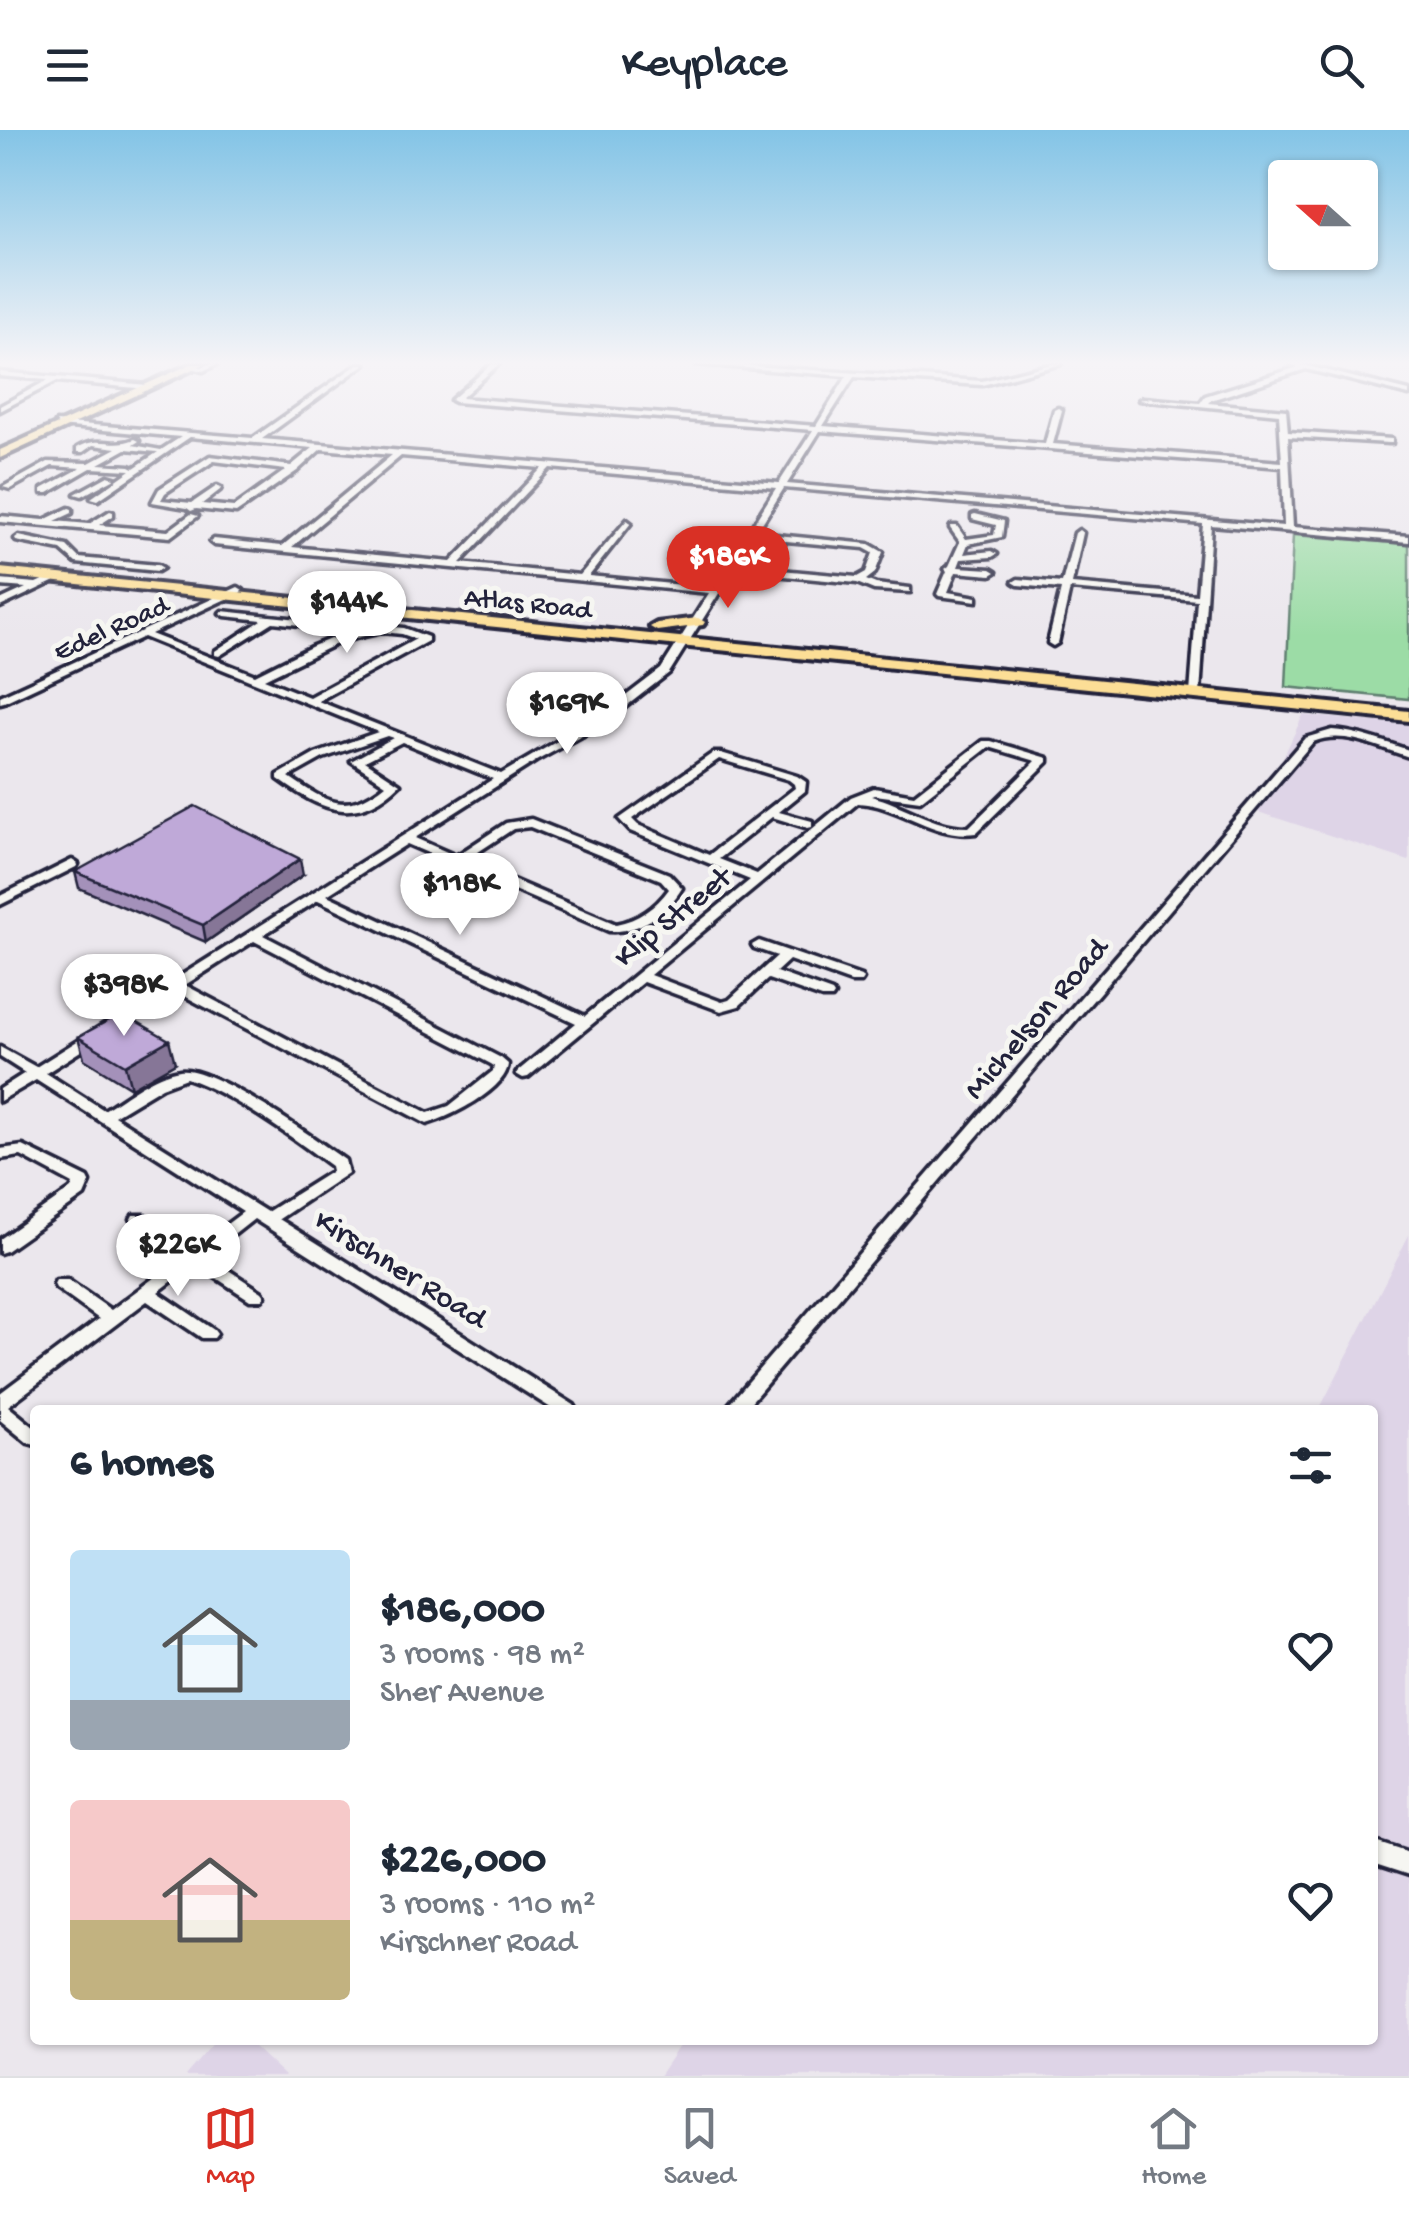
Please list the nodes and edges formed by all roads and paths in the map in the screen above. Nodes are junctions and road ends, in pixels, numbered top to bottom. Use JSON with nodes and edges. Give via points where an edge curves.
{"nodes":[{"id":1,"x":108,"y":455,"type":"edge"},
{"id":2,"x":159,"y":455,"type":"edge"},
{"id":3,"x":214,"y":455,"type":"edge"},
{"id":4,"x":309,"y":455,"type":"edge"},
{"id":5,"x":397,"y":455,"type":"edge"},
{"id":6,"x":408,"y":455,"type":"edge"},
{"id":7,"x":801,"y":455,"type":"edge"},
{"id":8,"x":1151,"y":455,"type":"edge"},
{"id":9,"x":1286,"y":455,"type":"edge"},
{"id":10,"x":213,"y":458,"type":"junction"},
{"id":11,"x":250,"y":464,"type":"junction"},
{"id":12,"x":1286,"y":465,"type":"junction"},
{"id":13,"x":87,"y":466,"type":"junction"},
{"id":14,"x":548,"y":466,"type":"junction"},
{"id":15,"x":294,"y":468,"type":"junction"},
{"id":16,"x":234,"y":474,"type":"dead end"},
{"id":17,"x":782,"y":486,"type":"junction"},
{"id":18,"x":7,"y":487,"type":"dead end"},
{"id":19,"x":217,"y":488,"type":"dead end"},
{"id":20,"x":45,"y":491,"type":"dead end"},
{"id":21,"x":79,"y":494,"type":"dead end"},
{"id":22,"x":95,"y":498,"type":"dead end"},
{"id":23,"x":980,"y":503,"type":"junction"},
{"id":24,"x":65,"y":510,"type":"dead end"},
{"id":25,"x":193,"y":512,"type":"junction"},
{"id":26,"x":110,"y":514,"type":"dead end"},
{"id":27,"x":0,"y":519,"type":"edge"},
{"id":28,"x":1207,"y":522,"type":"junction"},
{"id":29,"x":627,"y":523,"type":"dead end"},
{"id":30,"x":42,"y":525,"type":"junction"},
{"id":31,"x":89,"y":528,"type":"junction"},
{"id":32,"x":954,"y":528,"type":"dead end"},
{"id":33,"x":1289,"y":529,"type":"junction"},
{"id":34,"x":114,"y":530,"type":"junction"},
{"id":35,"x":1079,"y":533,"type":"dead end"},
{"id":36,"x":170,"y":534,"type":"junction"},
{"id":37,"x":752,"y":535,"type":"junction"},
{"id":38,"x":1409,"y":538,"type":"edge"},
{"id":39,"x":105,"y":539,"type":"dead end"},
{"id":40,"x":160,"y":541,"type":"dead end"},
{"id":41,"x":214,"y":542,"type":"dead end"},
{"id":42,"x":964,"y":542,"type":"junction"},
{"id":43,"x":284,"y":549,"type":"junction"},
{"id":44,"x":992,"y":554,"type":"dead end"},
{"id":45,"x":956,"y":556,"type":"junction"},
{"id":46,"x":453,"y":565,"type":"junction"},
{"id":47,"x":158,"y":568,"type":"dead end"},
{"id":48,"x":730,"y":568,"type":"junction"},
{"id":49,"x":0,"y":569,"type":"edge"},
{"id":50,"x":950,"y":569,"type":"junction"},
{"id":51,"x":991,"y":572,"type":"dead end"},
{"id":52,"x":54,"y":578,"type":"junction"},
{"id":53,"x":582,"y":578,"type":"junction"},
{"id":54,"x":859,"y":580,"type":"junction"},
{"id":55,"x":0,"y":582,"type":"edge"},
{"id":56,"x":1018,"y":582,"type":"dead end"},
{"id":57,"x":38,"y":586,"type":"junction"},
{"id":58,"x":1066,"y":586,"type":"junction"},
{"id":59,"x":908,"y":590,"type":"dead end"},
{"id":60,"x":717,"y":591,"type":"junction"},
{"id":61,"x":233,"y":593,"type":"junction"},
{"id":62,"x":1201,"y":598,"type":"junction"},
{"id":63,"x":974,"y":599,"type":"dead end"},
{"id":64,"x":0,"y":604,"type":"edge"},
{"id":65,"x":224,"y":613,"type":"dead end"},
{"id":66,"x":271,"y":619,"type":"junction"},
{"id":67,"x":146,"y":634,"type":"junction"},
{"id":68,"x":347,"y":634,"type":"junction"},
{"id":69,"x":687,"y":638,"type":"junction"},
{"id":70,"x":1053,"y":643,"type":"dead end"},
{"id":71,"x":219,"y":653,"type":"dead end"},
{"id":72,"x":256,"y":679,"type":"junction"},
{"id":73,"x":1195,"y":690,"type":"junction"},
{"id":74,"x":0,"y":700,"type":"edge"},
{"id":75,"x":310,"y":701,"type":"junction"},
{"id":76,"x":1409,"y":708,"type":"edge"},
{"id":77,"x":1409,"y":716,"type":"edge"},
{"id":78,"x":593,"y":721,"type":"junction"},
{"id":79,"x":388,"y":732,"type":"junction"},
{"id":80,"x":402,"y":738,"type":"junction"},
{"id":81,"x":1409,"y":754,"type":"edge"},
{"id":82,"x":532,"y":758,"type":"junction"},
{"id":83,"x":502,"y":778,"type":"junction"},
{"id":84,"x":855,"y":799,"type":"junction"},
{"id":85,"x":770,"y":812,"type":"junction"},
{"id":86,"x":808,"y":824,"type":"dead end"},
{"id":87,"x":406,"y":838,"type":"junction"},
{"id":88,"x":714,"y":857,"type":"junction"},
{"id":89,"x":458,"y":860,"type":"junction"},
{"id":90,"x":72,"y":864,"type":"dead end"},
{"id":91,"x":762,"y":876,"type":"junction"},
{"id":92,"x":318,"y":894,"type":"junction"},
{"id":93,"x":0,"y":901,"type":"edge"},
{"id":94,"x":253,"y":935,"type":"junction"},
{"id":95,"x":759,"y":945,"type":"dead end"},
{"id":96,"x":786,"y":955,"type":"junction"},
{"id":97,"x":766,"y":973,"type":"junction"},
{"id":98,"x":640,"y":976,"type":"junction"},
{"id":99,"x":856,"y":979,"type":"dead end"},
{"id":100,"x":174,"y":985,"type":"junction"},
{"id":101,"x":827,"y":995,"type":"dead end"},
{"id":102,"x":584,"y":1021,"type":"junction"},
{"id":103,"x":0,"y":1051,"type":"edge"},
{"id":104,"x":36,"y":1073,"type":"junction"},
{"id":105,"x":523,"y":1074,"type":"dead end"},
{"id":106,"x":0,"y":1096,"type":"edge"},
{"id":107,"x":104,"y":1116,"type":"junction"},
{"id":108,"x":0,"y":1154,"type":"edge"},
{"id":109,"x":259,"y":1216,"type":"junction"},
{"id":110,"x":138,"y":1219,"type":"dead end"},
{"id":111,"x":0,"y":1246,"type":"edge"},
{"id":112,"x":196,"y":1255,"type":"junction"},
{"id":113,"x":62,"y":1284,"type":"dead end"},
{"id":114,"x":147,"y":1293,"type":"junction"},
{"id":115,"x":256,"y":1296,"type":"dead end"},
{"id":116,"x":112,"y":1320,"type":"junction"},
{"id":117,"x":208,"y":1334,"type":"dead end"},
{"id":118,"x":0,"y":1403,"type":"edge"},
{"id":119,"x":560,"y":1405,"type":"edge"},
{"id":120,"x":737,"y":1405,"type":"edge"},
{"id":121,"x":0,"y":1410,"type":"edge"},
{"id":122,"x":30,"y":1434,"type":"edge"},
{"id":123,"x":1378,"y":1854,"type":"edge"},
{"id":124,"x":1409,"y":1864,"type":"edge"}],
"edges":[{"from":1,"to":13,"type":"street"},
{"from":2,"to":22,"type":"street"},
{"from":3,"to":10,"type":"street"},
{"from":4,"to":15,"type":"street"},
{"from":5,"to":43,"type":"street"},
{"from":6,"to":14,"type":"street"},
{"from":7,"to":17,"type":"street"},
{"from":8,"to":12,"type":"street"},
{"from":9,"to":12,"type":"street"},
{"from":10,"to":11,"type":"street"},
{"from":10,"to":25,"type":"street","via":[[156,499]]},
{"from":11,"to":15,"type":"street"},
{"from":11,"to":16,"type":"street"},
{"from":12,"to":33,"type":"street"},
{"from":13,"to":18,"type":"street","via":[[48,464]]},
{"from":13,"to":20,"type":"street"},
{"from":13,"to":21,"type":"street","via":[[125,468]]},
{"from":14,"to":17,"type":"street"},
{"from":14,"to":46,"type":"street"},
{"from":15,"to":25,"type":"street","via":[[236,510]]},
{"from":17,"to":23,"type":"street"},
{"from":17,"to":37,"type":"street"},
{"from":19,"to":25,"type":"street"},
{"from":23,"to":28,"type":"street"},
{"from":23,"to":42,"type":"street","via":[[975,518],[1001,523],[998,537]]},
{"from":24,"to":30,"type":"street"},
{"from":25,"to":36,"type":"street"},
{"from":26,"to":31,"type":"street"},
{"from":27,"to":30,"type":"street"},
{"from":28,"to":33,"type":"street"},
{"from":28,"to":62,"type":"street"},
{"from":29,"to":53,"type":"street"},
{"from":30,"to":31,"type":"street"},
{"from":30,"to":47,"type":"street","via":[[16,540],[64,548],[76,560]]},
{"from":31,"to":34,"type":"street"},
{"from":32,"to":42,"type":"street"},
{"from":33,"to":38,"type":"street"},
{"from":34,"to":36,"type":"street"},
{"from":34,"to":39,"type":"street"},
{"from":35,"to":58,"type":"street"},
{"from":36,"to":40,"type":"street"},
{"from":37,"to":48,"type":"street"},
{"from":37,"to":54,"type":"street","via":[[876,548],[870,573]]},
{"from":41,"to":43,"type":"street"},
{"from":42,"to":45,"type":"street"},
{"from":43,"to":46,"type":"street"},
{"from":44,"to":45,"type":"street"},
{"from":45,"to":50,"type":"street"},
{"from":46,"to":53,"type":"street"},
{"from":48,"to":54,"type":"street"},
{"from":48,"to":60,"type":"street"},
{"from":49,"to":52,"type":"main road","name":"Atlas Road"},
{"from":49,"to":61,"type":"main road","name":"Atlas Road"},
{"from":50,"to":51,"type":"street"},
{"from":50,"to":63,"type":"street","via":[[942,594]]},
{"from":52,"to":57,"type":"street"},
{"from":52,"to":61,"type":"main road","name":"Atlas Road"},
{"from":53,"to":60,"type":"street"},
{"from":54,"to":59,"type":"street"},
{"from":55,"to":57,"type":"street"},
{"from":56,"to":58,"type":"street"},
{"from":57,"to":64,"type":"street"},
{"from":58,"to":62,"type":"street"},
{"from":58,"to":70,"type":"street"},
{"from":60,"to":69,"type":"street"},
{"from":61,"to":67,"type":"street","name":"Edel Road"},
{"from":61,"to":69,"type":"main road","name":"Atlas Road"},
{"from":61,"to":69,"type":"main road","name":"Atlas Road"},
{"from":62,"to":73,"type":"street"},
{"from":65,"to":66,"type":"street"},
{"from":66,"to":68,"type":"street"},
{"from":66,"to":71,"type":"street"},
{"from":67,"to":72,"type":"street"},
{"from":67,"to":74,"type":"street","name":"Edel Road"},
{"from":68,"to":72,"type":"street"},
{"from":68,"to":75,"type":"street","via":[[363,629],[424,638]]},
{"from":69,"to":73,"type":"main road","name":"Atlas Road"},
{"from":69,"to":73,"type":"main road","name":"Atlas Road","via":[[698,648]]},
{"from":69,"to":78,"type":"street","via":[[660,678]]},
{"from":72,"to":75,"type":"street"},
{"from":73,"to":76,"type":"main road","name":"Atlas Road"},
{"from":73,"to":77,"type":"main road","name":"Atlas Road"},
{"from":75,"to":79,"type":"street"},
{"from":78,"to":82,"type":"street"},
{"from":78,"to":82,"type":"street","via":[[573,718]]},
{"from":79,"to":80,"type":"street"},
{"from":79,"to":80,"type":"street","via":[[326,752],[282,778],[342,810],[355,810],[394,784],[357,761]]},
{"from":80,"to":83,"type":"street"},
{"from":81,"to":120,"type":"street","name":"Michelson Road","via":[[1338,734],[1309,740]]},
{"from":82,"to":83,"type":"street"},
{"from":83,"to":87,"type":"street"},
{"from":84,"to":84,"type":"street","via":[[874,791],[916,799],[987,743],[1044,760],[978,827],[964,831],[902,806]]},
{"from":84,"to":91,"type":"street","name":"Klip Street"},
{"from":85,"to":86,"type":"street"},
{"from":85,"to":88,"type":"street"},
{"from":85,"to":88,"type":"street","via":[[800,782],[721,755],[625,819]]},
{"from":87,"to":89,"type":"street"},
{"from":87,"to":92,"type":"street"},
{"from":88,"to":91,"type":"street"},
{"from":89,"to":89,"type":"street","via":[[614,928],[634,925],[676,888],[531,823],[510,826]]},
{"from":90,"to":93,"type":"street"},
{"from":91,"to":98,"type":"street","name":"Klip Street"},
{"from":92,"to":94,"type":"street"},
{"from":92,"to":102,"type":"street"},
{"from":94,"to":100,"type":"street"},
{"from":94,"to":100,"type":"street","via":[[503,1068],[454,1109],[427,1119]]},
{"from":95,"to":96,"type":"street"},
{"from":96,"to":97,"type":"street"},
{"from":96,"to":99,"type":"street"},
{"from":97,"to":98,"type":"street","via":[[721,1007]]},
{"from":97,"to":101,"type":"street"},
{"from":98,"to":102,"type":"street","name":"Klip Street"},
{"from":100,"to":104,"type":"street"},
{"from":102,"to":105,"type":"street","name":"Klip Street"},
{"from":103,"to":104,"type":"street","name":"Kirschner Road"},
{"from":104,"to":106,"type":"street"},
{"from":104,"to":107,"type":"street","name":"Kirschner Road"},
{"from":107,"to":109,"type":"street","name":"Kirschner Road"},
{"from":107,"to":109,"type":"street","via":[[188,1072],[338,1164],[334,1178]]},
{"from":108,"to":111,"type":"street","via":[[24,1150],[82,1182],[78,1192]]},
{"from":109,"to":112,"type":"street"},
{"from":109,"to":119,"type":"street","name":"Kirschner Road"},
{"from":110,"to":112,"type":"street"},
{"from":112,"to":114,"type":"street"},
{"from":112,"to":115,"type":"street"},
{"from":113,"to":116,"type":"street"},
{"from":114,"to":116,"type":"street"},
{"from":114,"to":117,"type":"street"},
{"from":116,"to":118,"type":"street"},
{"from":121,"to":122,"type":"street"},
{"from":123,"to":124,"type":"street"}]}
